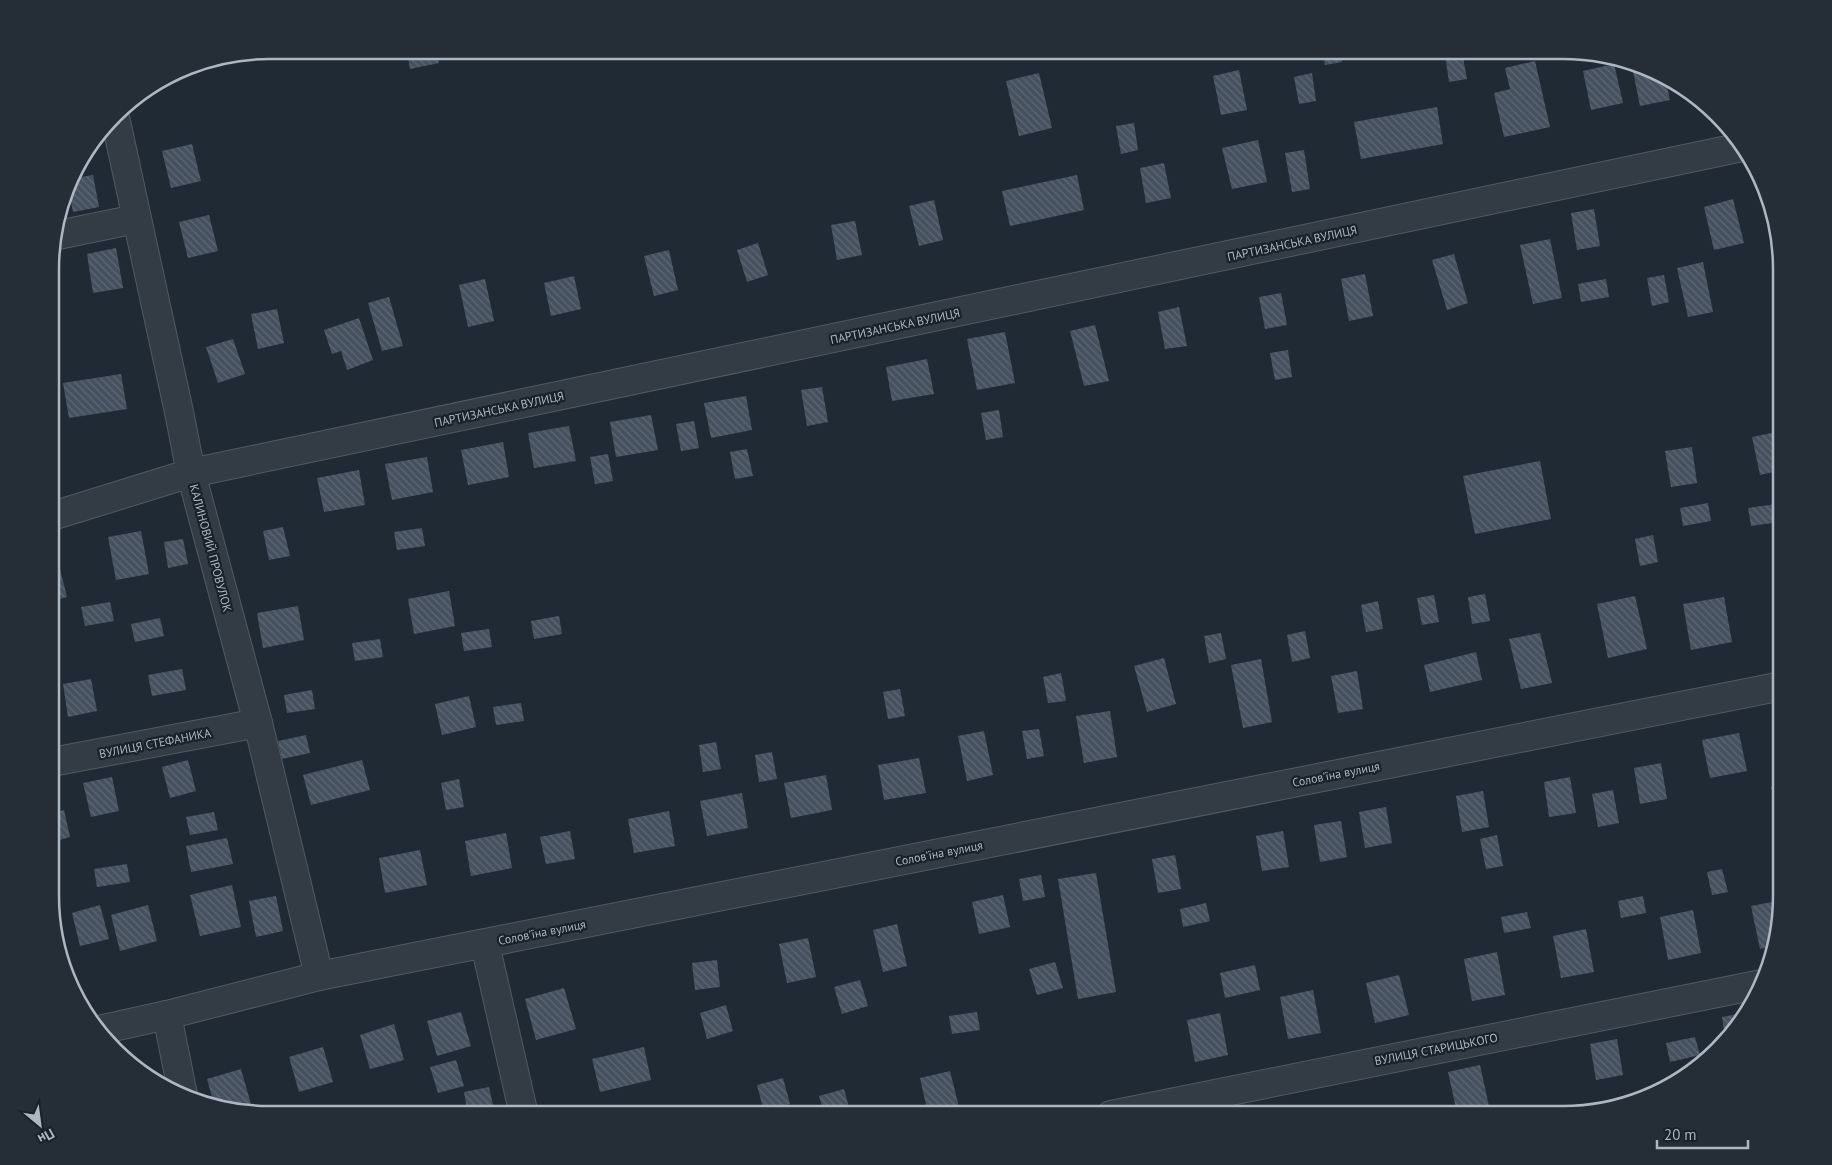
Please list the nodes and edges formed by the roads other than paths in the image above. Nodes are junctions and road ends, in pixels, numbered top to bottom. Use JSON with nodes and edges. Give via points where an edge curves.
{"nodes":[{"id":1,"x":116,"y":124,"type":"edge"},
{"id":2,"x":1735,"y":148,"type":"edge"},
{"id":3,"x":136,"y":219,"type":"junction"},
{"id":4,"x":62,"y":234,"type":"edge"},
{"id":5,"x":190,"y":473,"type":"junction"},
{"id":6,"x":59,"y":514,"type":"edge"},
{"id":7,"x":1773,"y":688,"type":"edge"},
{"id":8,"x":258,"y":723,"type":"junction"},
{"id":9,"x":59,"y":761,"type":"edge"},
{"id":10,"x":485,"y":944,"type":"junction"},
{"id":11,"x":319,"y":976,"type":"junction"},
{"id":12,"x":1753,"y":986,"type":"edge"},
{"id":13,"x":167,"y":1015,"type":"junction"},
{"id":14,"x":106,"y":1029,"type":"edge"},
{"id":15,"x":181,"y":1087,"type":"edge"},
{"id":16,"x":522,"y":1106,"type":"edge"},
{"id":17,"x":1156,"y":1106,"type":"edge"}],
"edges":[{"from":1,"to":3,"type":"street","name":"КАЛИНОВИЙ ПРОВУЛОК"},
{"from":2,"to":5,"type":"street","name":"ПАРТИЗАНСЬКА ВУЛИЦЯ"},
{"from":3,"to":4,"type":"street"},
{"from":3,"to":5,"type":"street","name":"КАЛИНОВИЙ ПРОВУЛОК"},
{"from":5,"to":6,"type":"street","name":"ПАРТИЗАНСЬКА ВУЛИЦЯ"},
{"from":5,"to":8,"type":"street","name":"КАЛИНОВИЙ ПРОВУЛОК"},
{"from":7,"to":10,"type":"street","name":"Соловʼїна вулиця"},
{"from":8,"to":9,"type":"street","name":"ВУЛИЦЯ СТЕФАНИКА"},
{"from":8,"to":11,"type":"street","name":"КАЛИНОВИЙ ПРОВУЛОК"},
{"from":10,"to":11,"type":"street","name":"Соловʼїна вулиця"},
{"from":10,"to":16,"type":"street"},
{"from":11,"to":13,"type":"street","name":"Соловʼїна вулиця"},
{"from":12,"to":17,"type":"street","name":"ВУЛИЦЯ СТАРИЦЬКОГО"},
{"from":13,"to":14,"type":"street","name":"Соловʼїна вулиця"},
{"from":13,"to":15,"type":"street"}]}
